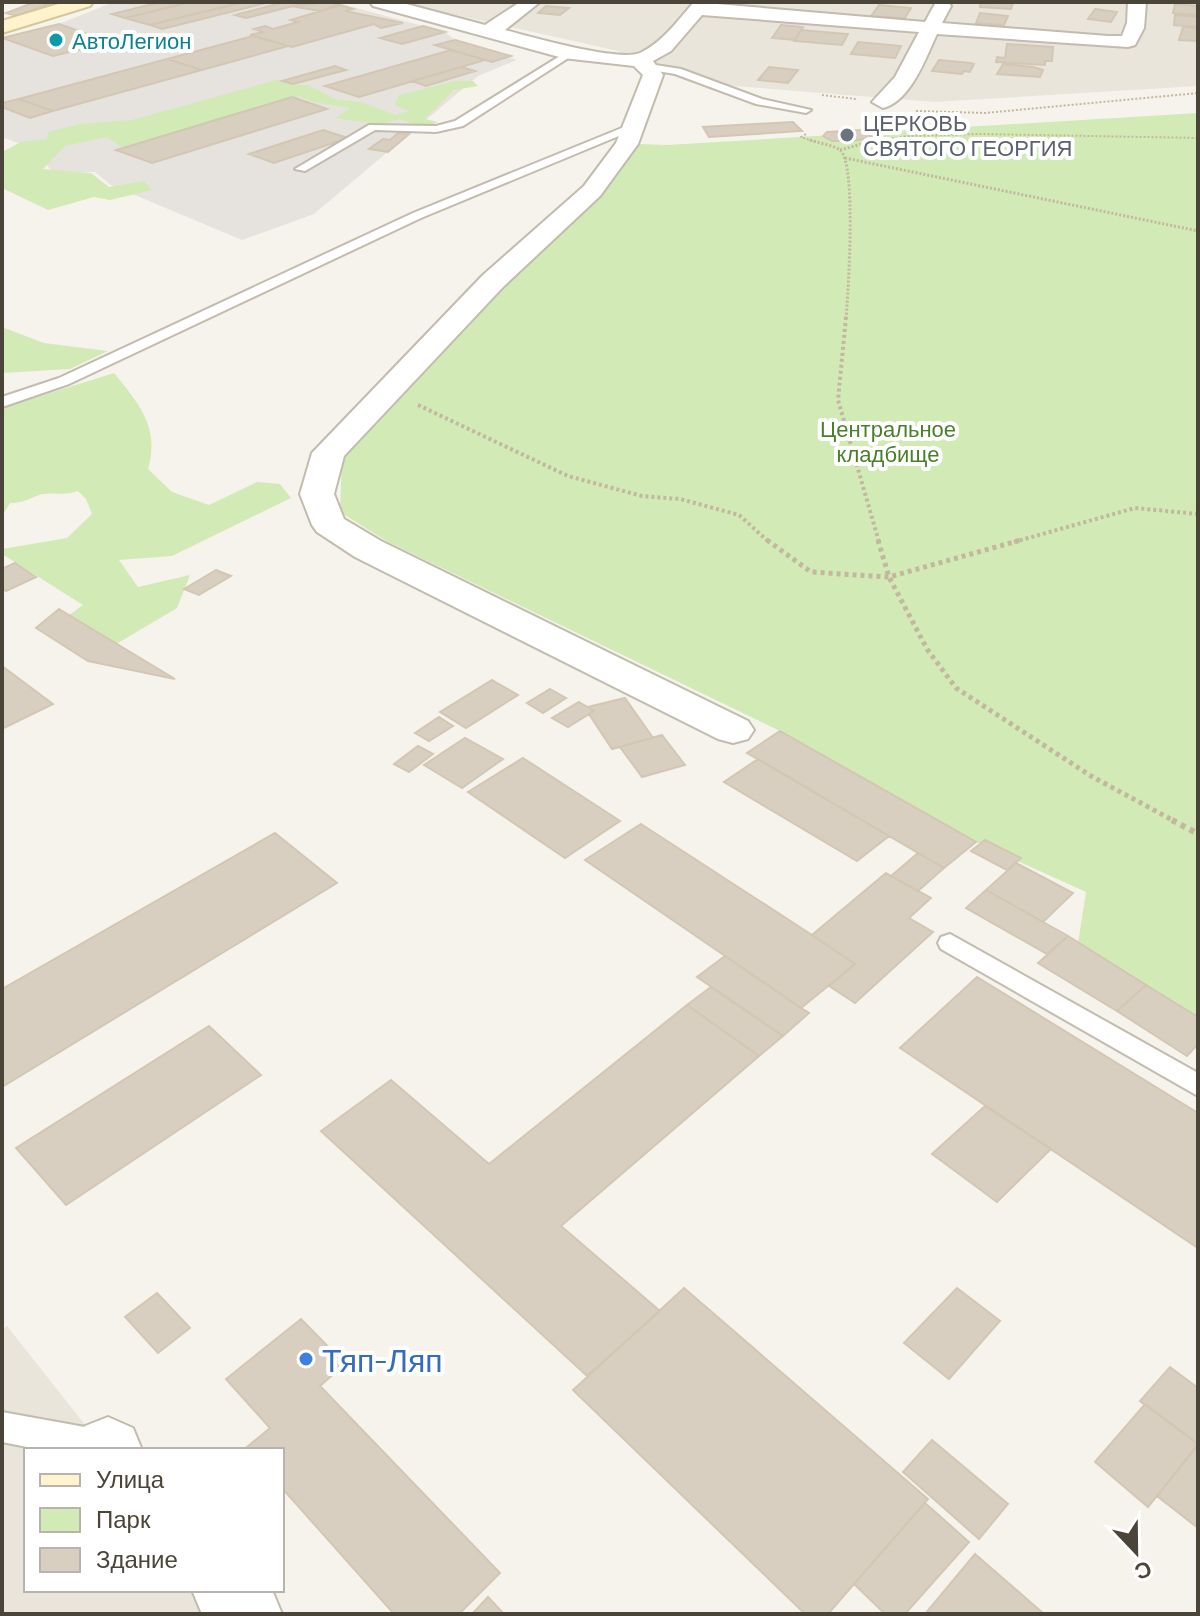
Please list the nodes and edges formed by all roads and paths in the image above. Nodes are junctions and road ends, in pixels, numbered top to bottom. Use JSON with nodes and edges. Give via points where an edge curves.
{"nodes":[{"id":1,"x":84,"y":2,"type":"edge"},
{"id":2,"x":379,"y":2,"type":"edge"},
{"id":3,"x":531,"y":2,"type":"edge"},
{"id":4,"x":945,"y":2,"type":"edge"},
{"id":5,"x":1137,"y":2,"type":"edge"},
{"id":6,"x":701,"y":6,"type":"edge"},
{"id":7,"x":2,"y":27,"type":"edge"},
{"id":8,"x":931,"y":28,"type":"junction"},
{"id":9,"x":485,"y":31,"type":"junction"},
{"id":10,"x":571,"y":53,"type":"junction"},
{"id":11,"x":644,"y":64,"type":"junction"},
{"id":12,"x":883,"y":102,"type":"dead end"},
{"id":13,"x":806,"y":110,"type":"joint"},
{"id":14,"x":634,"y":126,"type":"junction"},
{"id":15,"x":1198,"y":138,"type":"edge"},
{"id":16,"x":840,"y":150,"type":"junction"},
{"id":17,"x":845,"y":158,"type":"junction"},
{"id":18,"x":301,"y":169,"type":"dead end"},
{"id":19,"x":1198,"y":231,"type":"edge"},
{"id":20,"x":384,"y":395,"type":"junction"},
{"id":21,"x":2,"y":402,"type":"edge"},
{"id":22,"x":1198,"y":514,"type":"edge"},
{"id":23,"x":889,"y":577,"type":"junction"},
{"id":24,"x":733,"y":730,"type":"dead end"},
{"id":25,"x":1198,"y":834,"type":"edge"},
{"id":26,"x":950,"y":943,"type":"dead end"},
{"id":27,"x":1198,"y":1086,"type":"edge"},
{"id":28,"x":2,"y":1427,"type":"edge"},
{"id":29,"x":104,"y":1448,"type":"edge"},
{"id":30,"x":229,"y":1592,"type":"edge"},
{"id":31,"x":247,"y":1614,"type":"edge"}],
"edges":[{"from":1,"to":7,"type":"main road"},
{"from":2,"to":9,"type":"street"},
{"from":3,"to":9,"type":"street"},
{"from":4,"to":8,"type":"street"},
{"from":5,"to":8,"type":"street","via":[[1138,16],[1128,41]]},
{"from":6,"to":8,"type":"street"},
{"from":6,"to":11,"type":"street"},
{"from":8,"to":12,"type":"street","via":[[904,80]]},
{"from":9,"to":10,"type":"street"},
{"from":10,"to":11,"type":"street"},
{"from":10,"to":18,"type":"lane","via":[[459,124],[436,129],[373,127]]},
{"from":11,"to":13,"type":"lane","via":[[760,102]]},
{"from":11,"to":14,"type":"street","via":[[653,75]]},
{"from":13,"to":16,"type":"path","via":[[820,126],[801,137]]},
{"from":14,"to":20,"type":"street","via":[[592,191],[493,281]]},
{"from":14,"to":21,"type":"lane","via":[[432,207],[64,381]]},
{"from":15,"to":16,"type":"path","via":[[940,135],[864,141]]},
{"from":16,"to":17,"type":"path"},
{"from":17,"to":19,"type":"path"},
{"from":17,"to":23,"type":"path","via":[[850,271],[838,400]]},
{"from":20,"to":23,"type":"path","via":[[395,394],[568,476],[739,515],[811,572]]},
{"from":20,"to":24,"type":"street","via":[[328,453],[317,494],[329,525]]},
{"from":22,"to":23,"type":"path","via":[[1135,508]]},
{"from":23,"to":25,"type":"path","via":[[927,649],[956,688],[1091,776]]},
{"from":26,"to":27,"type":"lane"},
{"from":28,"to":29,"type":"lane"},
{"from":30,"to":31,"type":"street"}]}
